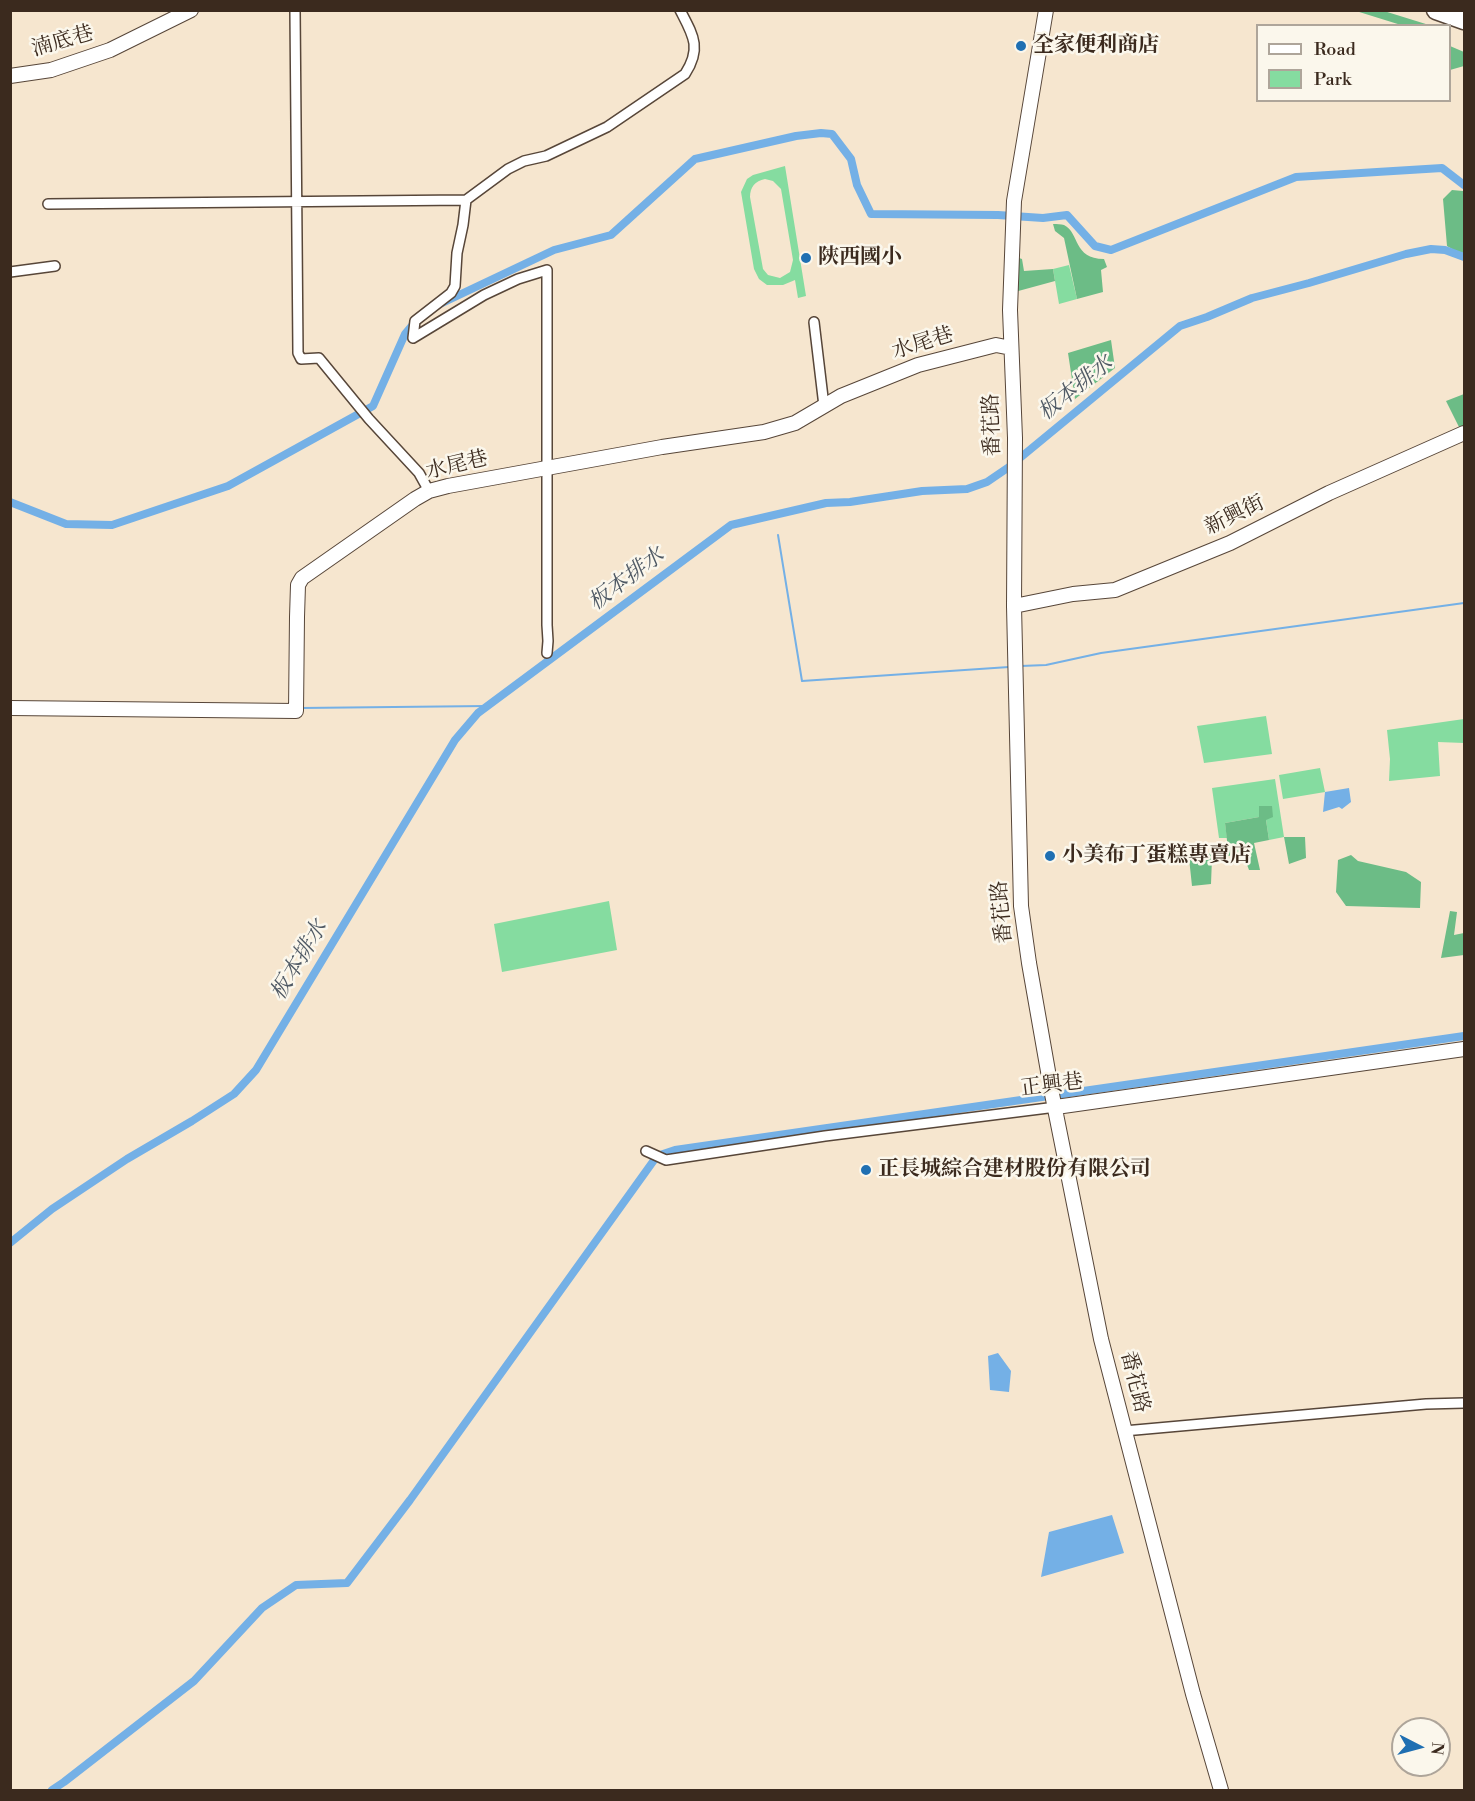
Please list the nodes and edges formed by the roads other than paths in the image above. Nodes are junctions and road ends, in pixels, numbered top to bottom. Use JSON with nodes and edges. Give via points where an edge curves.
{"nodes":[{"id":1,"x":191,"y":10,"type":"edge"},
{"id":2,"x":295,"y":10,"type":"edge"},
{"id":3,"x":680,"y":10,"type":"edge"},
{"id":4,"x":1046,"y":10,"type":"edge"},
{"id":5,"x":1436,"y":10,"type":"edge"},
{"id":6,"x":1464,"y":20,"type":"edge"},
{"id":7,"x":10,"y":76,"type":"edge"},
{"id":8,"x":466,"y":200,"type":"junction"},
{"id":9,"x":297,"y":202,"type":"junction"},
{"id":10,"x":48,"y":204,"type":"dead end"},
{"id":11,"x":55,"y":266,"type":"dead end"},
{"id":12,"x":10,"y":272,"type":"edge"},
{"id":13,"x":814,"y":322,"type":"dead end"},
{"id":14,"x":1011,"y":348,"type":"junction"},
{"id":15,"x":824,"y":406,"type":"junction"},
{"id":16,"x":1464,"y":433,"type":"edge"},
{"id":17,"x":546,"y":469,"type":"junction"},
{"id":18,"x":429,"y":491,"type":"junction"},
{"id":19,"x":1014,"y":606,"type":"junction"},
{"id":20,"x":547,"y":653,"type":"dead end"},
{"id":21,"x":10,"y":708,"type":"edge"},
{"id":22,"x":1464,"y":1048,"type":"edge"},
{"id":23,"x":1056,"y":1107,"type":"junction"},
{"id":24,"x":646,"y":1151,"type":"dead end"},
{"id":25,"x":1464,"y":1402,"type":"edge"},
{"id":26,"x":1125,"y":1431,"type":"junction"},
{"id":27,"x":1221,"y":1791,"type":"edge"}],
"edges":[{"from":1,"to":7,"type":"street","name":"湳底巷","via":[[110,50],[51,70]]},
{"from":2,"to":9,"type":"street"},
{"from":3,"to":8,"type":"street","via":[[695,42],[685,74],[607,127],[508,169]]},
{"from":4,"to":14,"type":"street","name":"番花路","via":[[1014,201]]},
{"from":5,"to":6,"type":"highway"},
{"from":8,"to":9,"type":"street"},
{"from":8,"to":17,"type":"street","via":[[455,286],[415,321],[414,338],[484,295],[547,270]]},
{"from":9,"to":10,"type":"street"},
{"from":9,"to":18,"type":"street","via":[[298,353],[301,359],[319,358]]},
{"from":11,"to":12,"type":"street"},
{"from":13,"to":15,"type":"street"},
{"from":14,"to":15,"type":"street","name":"水尾巷","via":[[996,345],[918,365]]},
{"from":14,"to":19,"type":"street","name":"番花路"},
{"from":15,"to":17,"type":"street","name":"水尾巷","via":[[795,423],[764,432]]},
{"from":16,"to":19,"type":"street","name":"新興街","via":[[1329,493],[1230,543],[1115,590]]},
{"from":17,"to":18,"type":"street","name":"水尾巷"},
{"from":17,"to":20,"type":"street"},
{"from":18,"to":21,"type":"street","name":"水尾巷","via":[[302,578],[298,585],[296,711]]},
{"from":19,"to":23,"type":"street","name":"番花路","via":[[1022,906]]},
{"from":22,"to":23,"type":"street","name":"正興巷"},
{"from":23,"to":24,"type":"street","name":"正興巷","via":[[666,1160]]},
{"from":23,"to":26,"type":"street","name":"番花路","via":[[1101,1339]]},
{"from":25,"to":26,"type":"street"},
{"from":26,"to":27,"type":"street","name":"番花路"}]}
